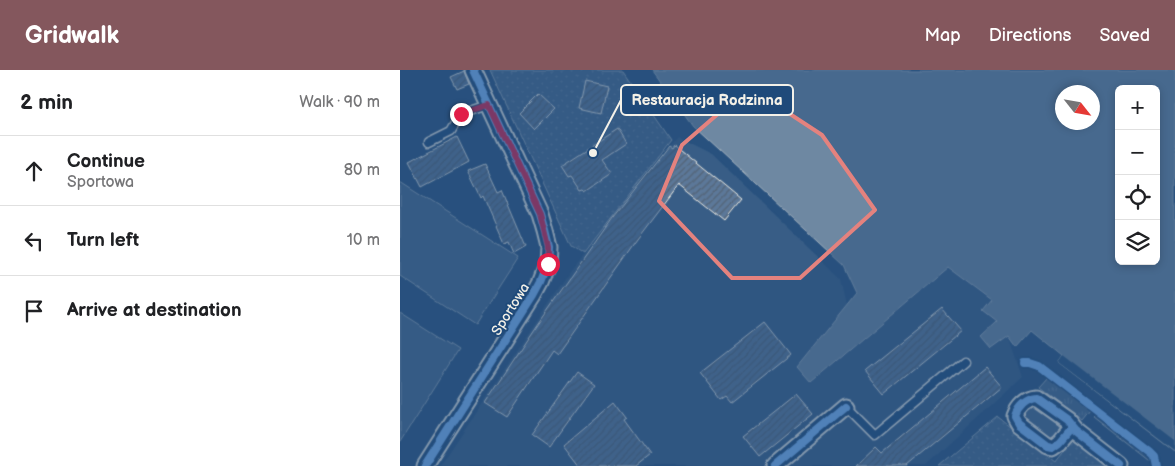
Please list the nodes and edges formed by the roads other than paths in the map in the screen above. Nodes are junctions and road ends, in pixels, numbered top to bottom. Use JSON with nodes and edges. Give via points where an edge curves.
{"nodes":[{"id":1,"x":473,"y":70,"type":"edge"},
{"id":2,"x":489,"y":105,"type":"junction"},
{"id":3,"x":430,"y":142,"type":"dead end"},
{"id":4,"x":963,"y":361,"type":"dead end"},
{"id":5,"x":846,"y":406,"type":"joint"},
{"id":6,"x":1072,"y":427,"type":"dead end"},
{"id":7,"x":425,"y":466,"type":"edge"},
{"id":8,"x":775,"y":466,"type":"edge"},
{"id":9,"x":1122,"y":466,"type":"edge"}],
"edges":[{"from":1,"to":2,"type":"street","name":"Sportowa"},
{"from":2,"to":3,"type":"lane","via":[[461,114],[451,131]]},
{"from":2,"to":7,"type":"street","name":"Sportowa","via":[[540,214],[548,247],[548,264],[534,295]]},
{"from":4,"to":5,"type":"lane","via":[[876,436]]},
{"from":5,"to":8,"type":"street"},
{"from":6,"to":9,"type":"street"}]}
